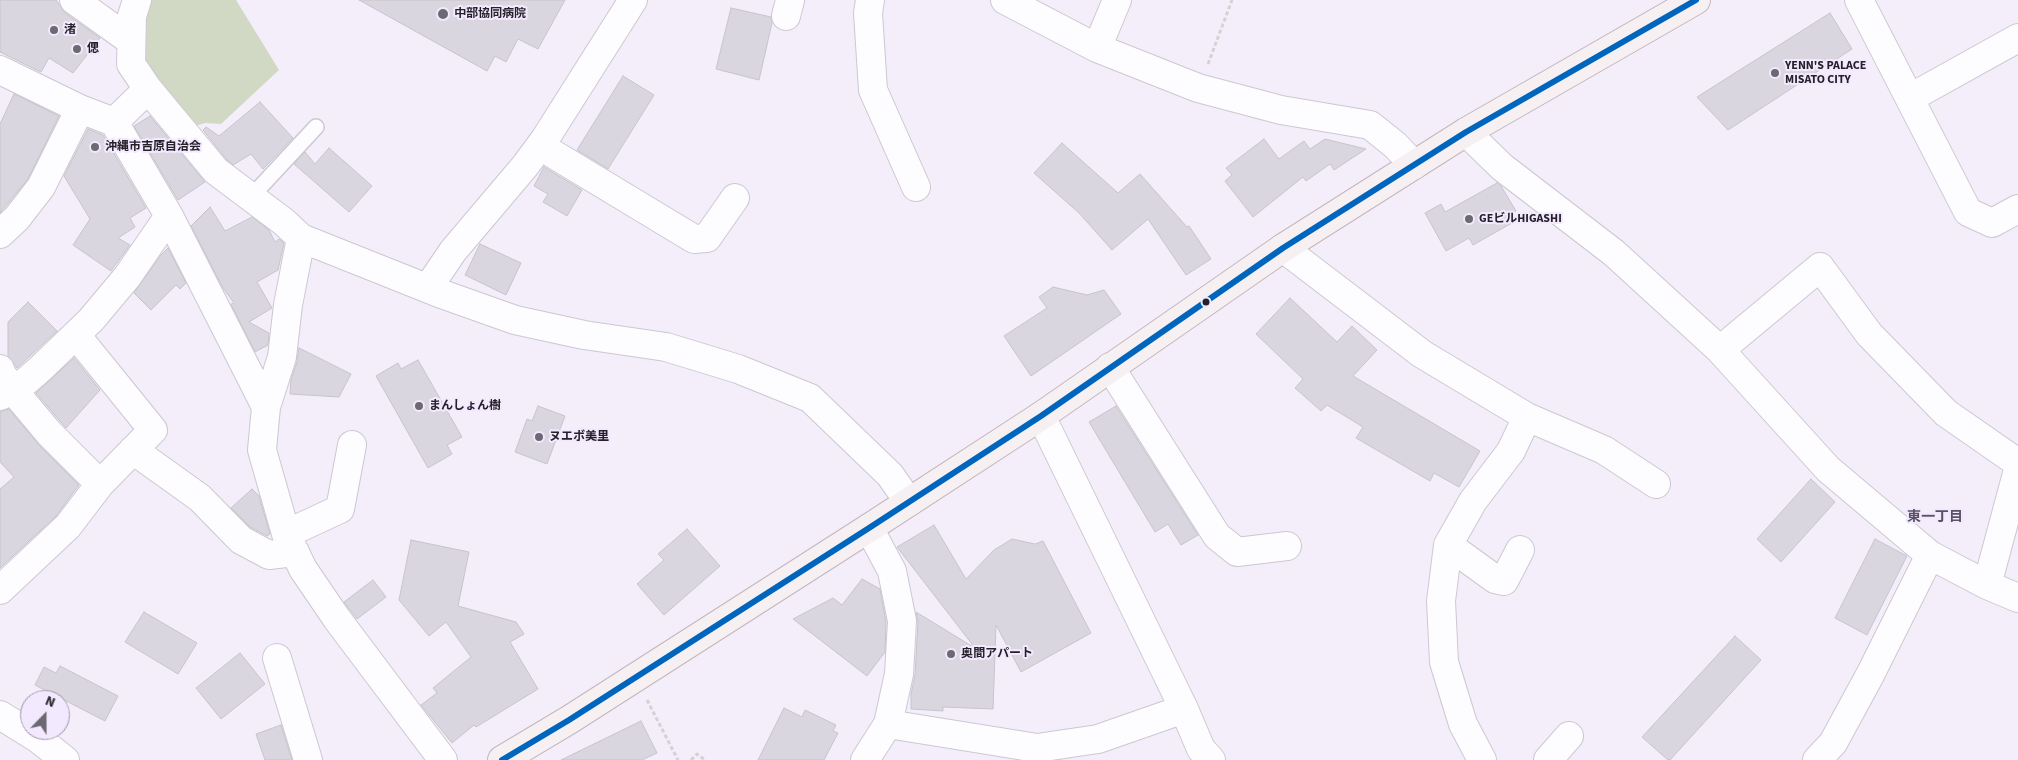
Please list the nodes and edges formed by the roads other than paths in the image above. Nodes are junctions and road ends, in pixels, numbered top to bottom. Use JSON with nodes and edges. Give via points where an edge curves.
{"nodes":[{"id":1,"x":74,"y":0,"type":"edge"},
{"id":2,"x":137,"y":0,"type":"edge"},
{"id":3,"x":632,"y":0,"type":"edge"},
{"id":4,"x":870,"y":0,"type":"edge"},
{"id":5,"x":1005,"y":0,"type":"edge"},
{"id":6,"x":1117,"y":0,"type":"edge"},
{"id":7,"x":1696,"y":0,"type":"edge"},
{"id":8,"x":1858,"y":0,"type":"edge"},
{"id":9,"x":2018,"y":38,"type":"edge"},
{"id":10,"x":131,"y":41,"type":"junction"},
{"id":11,"x":1097,"y":48,"type":"junction"},
{"id":12,"x":0,"y":70,"type":"edge"},
{"id":13,"x":148,"y":89,"type":"junction"},
{"id":14,"x":1910,"y":98,"type":"junction"},
{"id":15,"x":80,"y":109,"type":"junction"},
{"id":16,"x":114,"y":122,"type":"junction"},
{"id":17,"x":316,"y":127,"type":"dead end"},
{"id":18,"x":1466,"y":132,"type":"junction"},
{"id":19,"x":540,"y":146,"type":"junction"},
{"id":20,"x":1414,"y":165,"type":"junction"},
{"id":21,"x":916,"y":188,"type":"dead end"},
{"id":22,"x":250,"y":197,"type":"junction"},
{"id":23,"x":735,"y":198,"type":"dead end"},
{"id":24,"x":2018,"y":209,"type":"edge"},
{"id":25,"x":169,"y":216,"type":"junction"},
{"id":26,"x":0,"y":234,"type":"edge"},
{"id":27,"x":301,"y":238,"type":"junction"},
{"id":28,"x":1283,"y":248,"type":"junction"},
{"id":29,"x":428,"y":288,"type":"junction"},
{"id":30,"x":76,"y":335,"type":"junction"},
{"id":31,"x":1720,"y":350,"type":"junction"},
{"id":32,"x":1110,"y":367,"type":"junction"},
{"id":33,"x":4,"y":385,"type":"edge"},
{"id":34,"x":266,"y":407,"type":"junction"},
{"id":35,"x":1041,"y":416,"type":"junction"},
{"id":36,"x":1527,"y":416,"type":"junction"},
{"id":37,"x":352,"y":445,"type":"dead end"},
{"id":38,"x":133,"y":450,"type":"junction"},
{"id":39,"x":2018,"y":463,"type":"edge"},
{"id":40,"x":2018,"y":470,"type":"edge"},
{"id":41,"x":100,"y":484,"type":"junction"},
{"id":42,"x":1656,"y":484,"type":"dead end"},
{"id":43,"x":909,"y":502,"type":"junction"},
{"id":44,"x":869,"y":528,"type":"junction"},
{"id":45,"x":290,"y":543,"type":"junction"},
{"id":46,"x":1448,"y":545,"type":"junction"},
{"id":47,"x":1287,"y":546,"type":"dead end"},
{"id":48,"x":1520,"y":550,"type":"dead end"},
{"id":49,"x":1930,"y":555,"type":"junction"},
{"id":50,"x":1987,"y":585,"type":"junction"},
{"id":51,"x":0,"y":590,"type":"edge"},
{"id":52,"x":2018,"y":598,"type":"edge"},
{"id":53,"x":276,"y":658,"type":"dead end"},
{"id":54,"x":1184,"y":709,"type":"junction"},
{"id":55,"x":0,"y":715,"type":"edge"},
{"id":56,"x":888,"y":724,"type":"junction"},
{"id":57,"x":1569,"y":736,"type":"dead end"},
{"id":58,"x":1003,"y":752,"type":"edge"},
{"id":59,"x":65,"y":760,"type":"edge"},
{"id":60,"x":308,"y":760,"type":"edge"},
{"id":61,"x":443,"y":760,"type":"edge"},
{"id":62,"x":502,"y":760,"type":"edge"},
{"id":63,"x":864,"y":760,"type":"edge"},
{"id":64,"x":1210,"y":760,"type":"edge"},
{"id":65,"x":1482,"y":760,"type":"edge"},
{"id":66,"x":1548,"y":760,"type":"edge"},
{"id":67,"x":1817,"y":760,"type":"edge"}],
"edges":[{"from":1,"to":10,"type":"street"},
{"from":2,"to":10,"type":"street","via":[[132,16]]},
{"from":3,"to":19,"type":"street"},
{"from":4,"to":21,"type":"street","via":[[873,90]]},
{"from":5,"to":11,"type":"street"},
{"from":6,"to":11,"type":"street"},
{"from":7,"to":18,"type":"main road"},
{"from":8,"to":14,"type":"street"},
{"from":9,"to":14,"type":"street"},
{"from":10,"to":13,"type":"street","via":[[131,64]]},
{"from":11,"to":20,"type":"street","via":[[1198,88],[1281,110],[1370,126]]},
{"from":12,"to":15,"type":"street"},
{"from":13,"to":16,"type":"street"},
{"from":13,"to":22,"type":"street","via":[[216,171]]},
{"from":14,"to":24,"type":"street","via":[[1968,212],[1992,223]]},
{"from":15,"to":16,"type":"street"},
{"from":15,"to":26,"type":"street","via":[[41,187]]},
{"from":16,"to":25,"type":"street"},
{"from":17,"to":22,"type":"lane"},
{"from":18,"to":20,"type":"main road"},
{"from":18,"to":31,"type":"street","via":[[1502,167],[1614,253]]},
{"from":19,"to":23,"type":"street","via":[[694,239],[707,238]]},
{"from":19,"to":29,"type":"street","via":[[453,251]]},
{"from":20,"to":28,"type":"main road"},
{"from":22,"to":27,"type":"street"},
{"from":25,"to":30,"type":"street","via":[[127,277]]},
{"from":25,"to":34,"type":"street"},
{"from":27,"to":29,"type":"street"},
{"from":27,"to":34,"type":"street","via":[[282,357]]},
{"from":28,"to":32,"type":"main road"},
{"from":28,"to":36,"type":"street","via":[[1422,354]]},
{"from":29,"to":43,"type":"street","via":[[515,320],[584,335],[666,347],[738,369],[810,398],[890,475]]},
{"from":30,"to":33,"type":"street","via":[[25,382]]},
{"from":30,"to":38,"type":"street","via":[[153,430]]},
{"from":31,"to":39,"type":"street","via":[[1820,266],[1869,334],[1946,413]]},
{"from":31,"to":49,"type":"street","via":[[1828,469]]},
{"from":32,"to":35,"type":"main road"},
{"from":32,"to":47,"type":"street","via":[[1217,536],[1237,552]]},
{"from":33,"to":41,"type":"street"},
{"from":34,"to":45,"type":"street","via":[[262,450]]},
{"from":35,"to":43,"type":"main road"},
{"from":35,"to":54,"type":"street"},
{"from":36,"to":42,"type":"street","via":[[1604,450]]},
{"from":36,"to":46,"type":"street","via":[[1511,451],[1473,501]]},
{"from":37,"to":45,"type":"street","via":[[340,510]]},
{"from":38,"to":41,"type":"street"},
{"from":38,"to":45,"type":"street","via":[[200,498],[241,540],[269,555]]},
{"from":40,"to":50,"type":"street"},
{"from":41,"to":51,"type":"street","via":[[68,526]]},
{"from":43,"to":44,"type":"main road"},
{"from":44,"to":56,"type":"street","via":[[892,570],[902,621],[900,674]]},
{"from":44,"to":62,"type":"main road"},
{"from":45,"to":61,"type":"street","via":[[303,569],[337,618]]},
{"from":46,"to":48,"type":"street","via":[[1495,579],[1504,581]]},
{"from":46,"to":65,"type":"street","via":[[1441,601],[1444,662],[1463,724]]},
{"from":49,"to":50,"type":"street"},
{"from":49,"to":67,"type":"street","via":[[1833,743]]},
{"from":50,"to":52,"type":"street"},
{"from":53,"to":60,"type":"street"},
{"from":54,"to":58,"type":"street","via":[[1098,739]]},
{"from":54,"to":64,"type":"street","via":[[1201,750]]},
{"from":55,"to":59,"type":"street"},
{"from":56,"to":58,"type":"street"},
{"from":56,"to":63,"type":"street"},
{"from":57,"to":66,"type":"street"}]}
